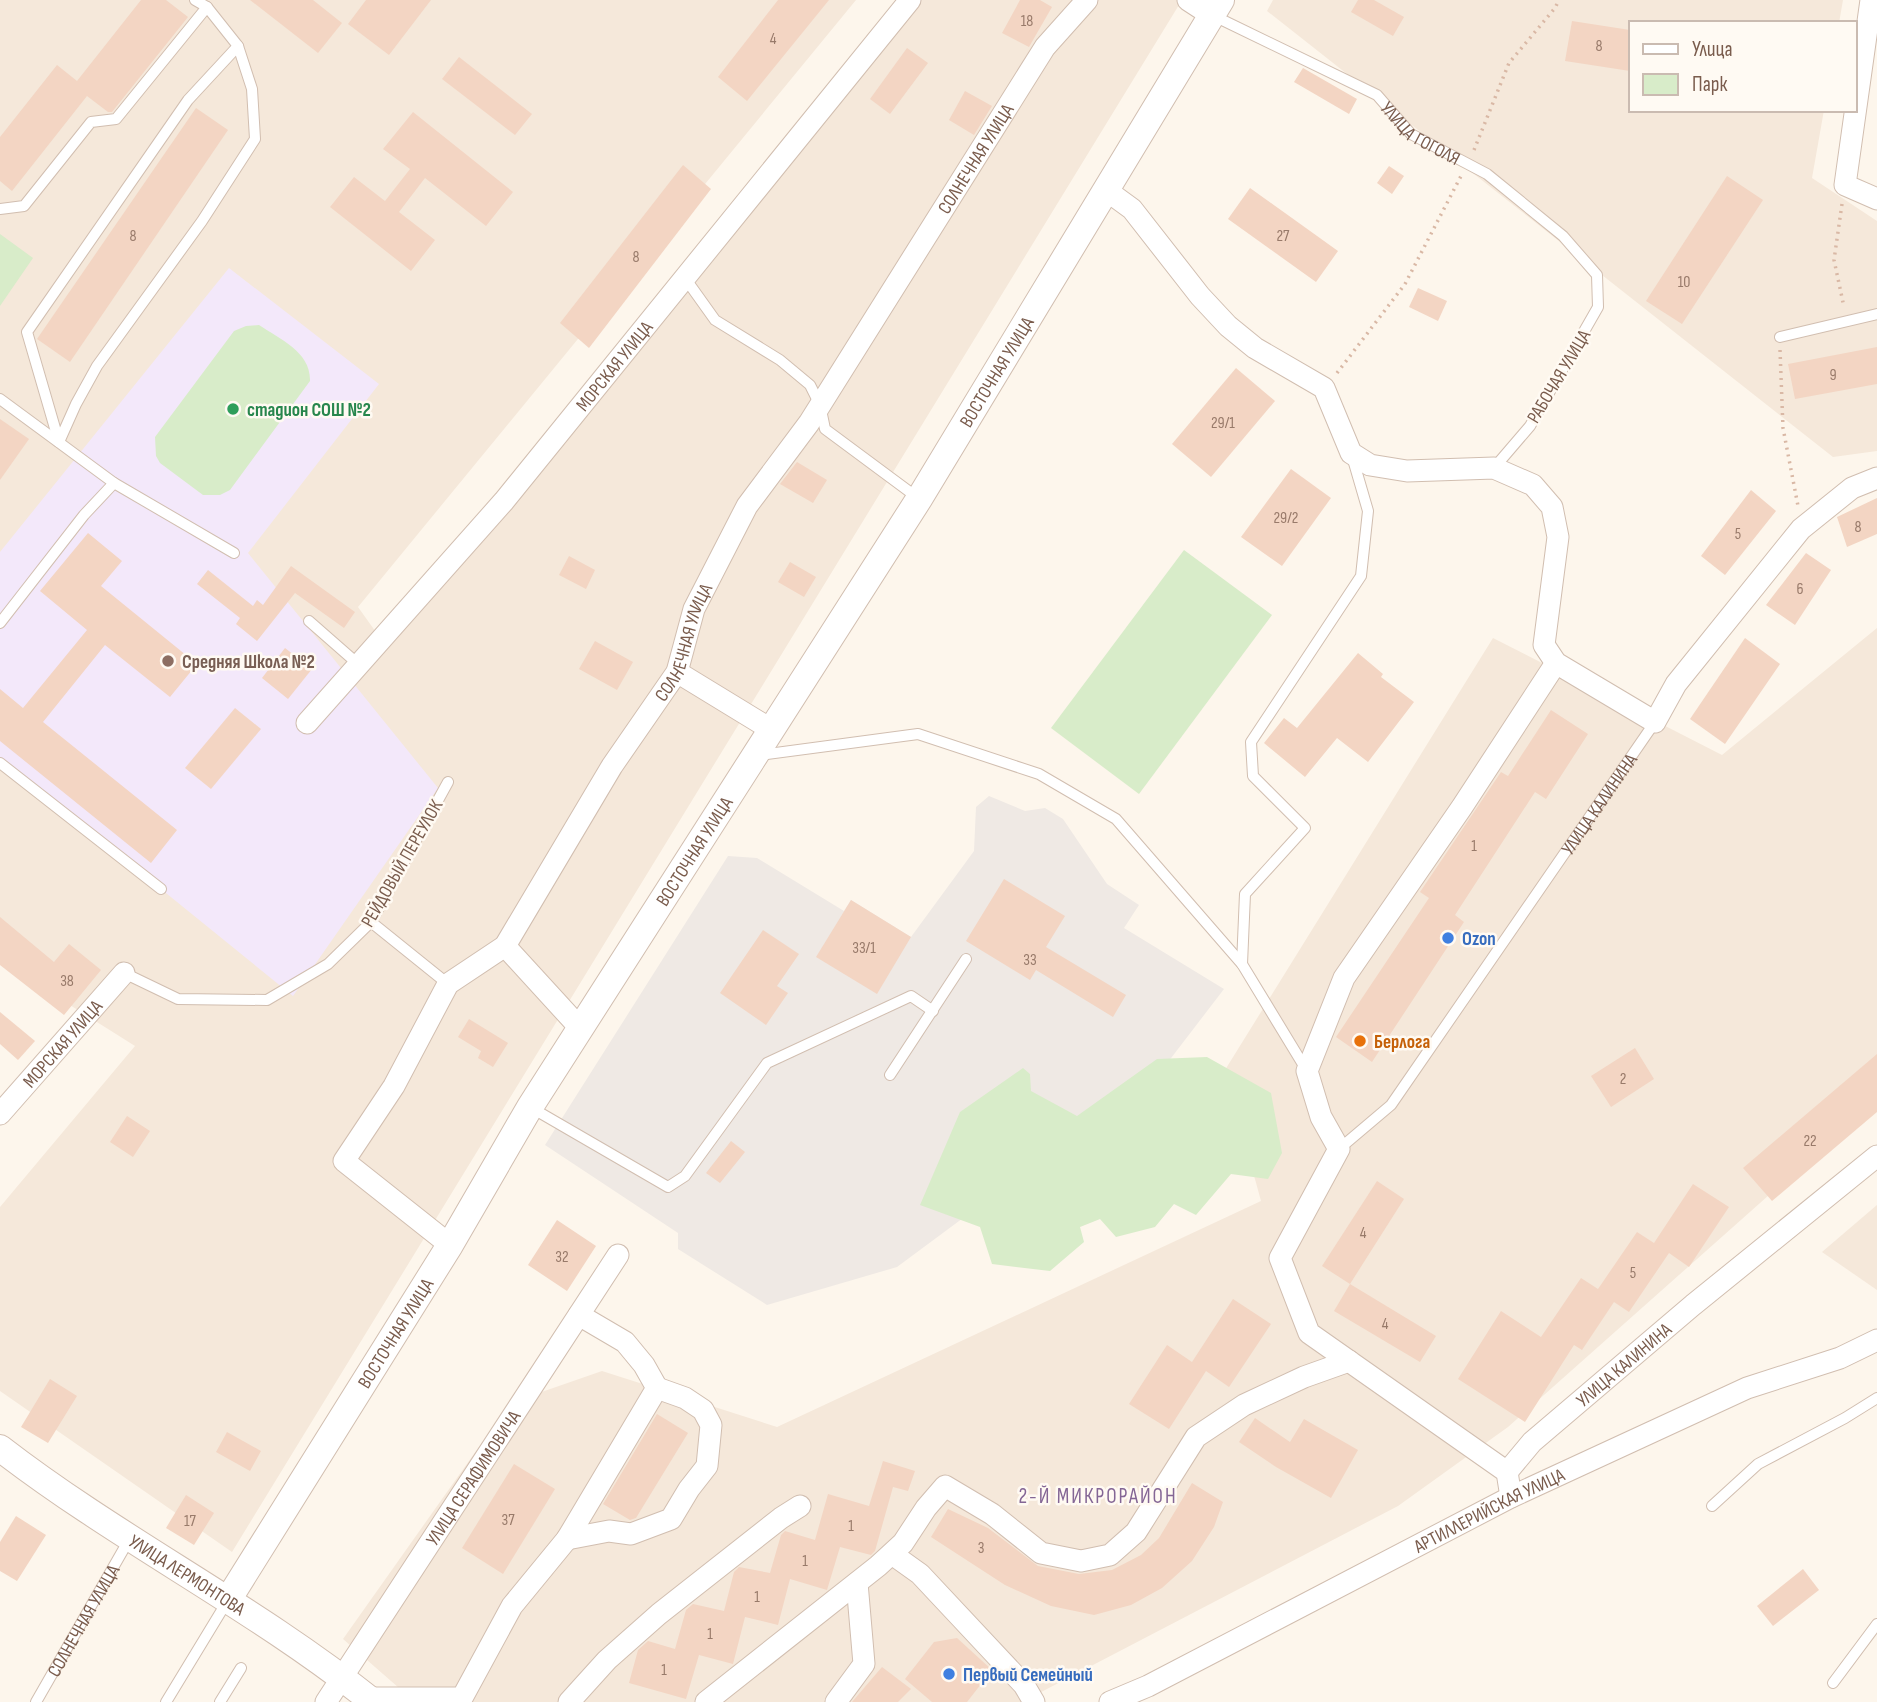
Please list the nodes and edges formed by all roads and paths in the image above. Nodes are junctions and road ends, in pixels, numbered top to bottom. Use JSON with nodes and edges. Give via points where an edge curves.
{"nodes":[{"id":1,"x":195,"y":0,"type":"edge"},
{"id":2,"x":910,"y":0,"type":"edge"},
{"id":3,"x":1087,"y":0,"type":"edge"},
{"id":4,"x":1188,"y":0,"type":"edge"},
{"id":5,"x":1559,"y":0,"type":"edge"},
{"id":6,"x":1871,"y":0,"type":"edge"},
{"id":7,"x":207,"y":7,"type":"junction"},
{"id":8,"x":1216,"y":7,"type":"edge"},
{"id":9,"x":238,"y":46,"type":"junction"},
{"id":10,"x":1856,"y":107,"type":"edge"},
{"id":11,"x":1855,"y":112,"type":"edge"},
{"id":12,"x":1468,"y":164,"type":"junction"},
{"id":13,"x":1845,"y":185,"type":"junction"},
{"id":14,"x":1106,"y":190,"type":"junction"},
{"id":15,"x":1877,"y":199,"type":"edge"},
{"id":16,"x":0,"y":209,"type":"edge"},
{"id":17,"x":1597,"y":275,"type":"joint"},
{"id":18,"x":685,"y":278,"type":"junction"},
{"id":19,"x":1877,"y":314,"type":"edge"},
{"id":20,"x":1847,"y":321,"type":"junction"},
{"id":21,"x":1780,"y":337,"type":"joint"},
{"id":22,"x":1324,"y":388,"type":"junction"},
{"id":23,"x":0,"y":399,"type":"edge"},
{"id":24,"x":820,"y":405,"type":"junction"},
{"id":25,"x":59,"y":442,"type":"junction"},
{"id":26,"x":1352,"y":453,"type":"junction"},
{"id":27,"x":1494,"y":468,"type":"junction"},
{"id":28,"x":1877,"y":478,"type":"edge"},
{"id":29,"x":114,"y":483,"type":"junction"},
{"id":30,"x":919,"y":499,"type":"junction"},
{"id":31,"x":1801,"y":528,"type":"junction"},
{"id":32,"x":234,"y":553,"type":"dead end"},
{"id":33,"x":309,"y":621,"type":"dead end"},
{"id":34,"x":0,"y":623,"type":"edge"},
{"id":35,"x":1556,"y":663,"type":"junction"},
{"id":36,"x":358,"y":664,"type":"junction"},
{"id":37,"x":677,"y":672,"type":"junction"},
{"id":38,"x":1655,"y":722,"type":"junction"},
{"id":39,"x":307,"y":723,"type":"dead end"},
{"id":40,"x":772,"y":730,"type":"junction"},
{"id":41,"x":757,"y":755,"type":"junction"},
{"id":42,"x":0,"y":764,"type":"edge"},
{"id":43,"x":448,"y":782,"type":"dead end"},
{"id":44,"x":161,"y":889,"type":"dead end"},
{"id":45,"x":371,"y":922,"type":"junction"},
{"id":46,"x":505,"y":946,"type":"junction"},
{"id":47,"x":966,"y":959,"type":"dead end"},
{"id":48,"x":1242,"y":964,"type":"junction"},
{"id":49,"x":124,"y":973,"type":"joint"},
{"id":50,"x":448,"y":984,"type":"junction"},
{"id":51,"x":933,"y":1011,"type":"junction"},
{"id":52,"x":580,"y":1028,"type":"junction"},
{"id":53,"x":1307,"y":1072,"type":"junction"},
{"id":54,"x":890,"y":1075,"type":"dead end"},
{"id":55,"x":530,"y":1107,"type":"junction"},
{"id":56,"x":0,"y":1114,"type":"edge"},
{"id":57,"x":1339,"y":1149,"type":"junction"},
{"id":58,"x":1877,"y":1156,"type":"edge"},
{"id":59,"x":450,"y":1245,"type":"junction"},
{"id":60,"x":618,"y":1255,"type":"dead end"},
{"id":61,"x":579,"y":1315,"type":"junction"},
{"id":62,"x":1877,"y":1340,"type":"edge"},
{"id":63,"x":1349,"y":1361,"type":"junction"},
{"id":64,"x":657,"y":1388,"type":"junction"},
{"id":65,"x":1877,"y":1398,"type":"edge"},
{"id":66,"x":0,"y":1448,"type":"edge"},
{"id":67,"x":1507,"y":1472,"type":"junction"},
{"id":68,"x":1511,"y":1497,"type":"junction"},
{"id":69,"x":800,"y":1506,"type":"dead end"},
{"id":70,"x":1712,"y":1506,"type":"dead end"},
{"id":71,"x":130,"y":1538,"type":"junction"},
{"id":72,"x":567,"y":1539,"type":"junction"},
{"id":73,"x":892,"y":1554,"type":"junction"},
{"id":74,"x":857,"y":1583,"type":"junction"},
{"id":75,"x":228,"y":1600,"type":"junction"},
{"id":76,"x":1877,"y":1624,"type":"edge"},
{"id":77,"x":241,"y":1668,"type":"dead end"},
{"id":78,"x":341,"y":1677,"type":"junction"},
{"id":79,"x":1833,"y":1683,"type":"dead end"},
{"id":80,"x":371,"y":1700,"type":"edge"},
{"id":81,"x":36,"y":1702,"type":"edge"},
{"id":82,"x":166,"y":1702,"type":"edge"},
{"id":83,"x":220,"y":1702,"type":"edge"},
{"id":84,"x":326,"y":1702,"type":"edge"},
{"id":85,"x":569,"y":1702,"type":"edge"},
{"id":86,"x":706,"y":1702,"type":"edge"},
{"id":87,"x":835,"y":1702,"type":"edge"},
{"id":88,"x":1034,"y":1702,"type":"edge"},
{"id":89,"x":1110,"y":1702,"type":"edge"}],
"edges":[{"from":1,"to":7,"type":"lane"},
{"from":2,"to":18,"type":"street","name":"МОРСКАЯ УЛИЦА"},
{"from":3,"to":24,"type":"street","name":"СОЛНЕЧНАЯ УЛИЦА","via":[[1045,47]]},
{"from":4,"to":8,"type":"street","name":"УЛИЦА ГОГОЛЯ"},
{"from":5,"to":12,"type":"path","via":[[1509,63]]},
{"from":6,"to":10,"type":"street"},
{"from":7,"to":9,"type":"lane"},
{"from":7,"to":16,"type":"lane","via":[[116,119],[91,122],[24,206]]},
{"from":8,"to":12,"type":"lane","name":"УЛИЦА ГОГОЛЯ","via":[[1377,95],[1411,134]]},
{"from":8,"to":14,"type":"street","name":"ВОСТОЧНАЯ УЛИЦА"},
{"from":9,"to":25,"type":"lane","via":[[252,89],[255,139],[97,366]]},
{"from":9,"to":25,"type":"lane","via":[[188,100],[27,331]]},
{"from":11,"to":13,"type":"street"},
{"from":12,"to":17,"type":"lane","name":"УЛИЦА ГОГОЛЯ","via":[[1487,173],[1563,236]]},
{"from":12,"to":22,"type":"path","via":[[1405,284]]},
{"from":13,"to":15,"type":"street"},
{"from":13,"to":20,"type":"path","via":[[1834,260]]},
{"from":14,"to":22,"type":"street","via":[[1132,209],[1228,326],[1255,348]]},
{"from":14,"to":30,"type":"street","name":"ВОСТОЧНАЯ УЛИЦА"},
{"from":17,"to":27,"type":"lane","name":"РАБОЧАЯ УЛИЦА","via":[[1598,307],[1530,426]]},
{"from":18,"to":24,"type":"lane","via":[[715,320],[780,360],[810,385]]},
{"from":18,"to":36,"type":"street","name":"МОРСКАЯ УЛИЦА","via":[[504,501]]},
{"from":19,"to":20,"type":"lane"},
{"from":20,"to":21,"type":"lane"},
{"from":21,"to":31,"type":"path","via":[[1783,428]]},
{"from":22,"to":26,"type":"street"},
{"from":23,"to":25,"type":"lane"},
{"from":24,"to":30,"type":"lane","via":[[825,429]]},
{"from":24,"to":37,"type":"street","name":"СОЛНЕЧНАЯ УЛИЦА","via":[[747,506],[694,609]]},
{"from":25,"to":29,"type":"lane"},
{"from":26,"to":27,"type":"street","via":[[1370,465],[1407,471]]},
{"from":26,"to":48,"type":"lane","via":[[1368,511],[1361,576],[1251,741],[1252,776],[1305,828],[1245,894]]},
{"from":27,"to":35,"type":"street","via":[[1533,485],[1552,507],[1558,537],[1544,645]]},
{"from":28,"to":31,"type":"street","name":"УЛИЦА КАЛИНИНА","via":[[1852,488]]},
{"from":29,"to":32,"type":"lane"},
{"from":29,"to":34,"type":"lane"},
{"from":30,"to":40,"type":"street","name":"ВОСТОЧНАЯ УЛИЦА"},
{"from":31,"to":38,"type":"street","name":"УЛИЦА КАЛИНИНА","via":[[1676,684]]},
{"from":33,"to":36,"type":"lane"},
{"from":35,"to":38,"type":"street"},
{"from":35,"to":53,"type":"street","via":[[1344,978]]},
{"from":36,"to":39,"type":"street","name":"МОРСКАЯ УЛИЦА"},
{"from":37,"to":40,"type":"street"},
{"from":37,"to":46,"type":"street","name":"СОЛНЕЧНАЯ УЛИЦА","via":[[612,766]]},
{"from":38,"to":57,"type":"lane","name":"УЛИЦА КАЛИНИНА","via":[[1391,1105]]},
{"from":40,"to":41,"type":"street","name":"ВОСТОЧНАЯ УЛИЦА"},
{"from":41,"to":48,"type":"lane","via":[[918,734],[1039,774],[1116,819]]},
{"from":41,"to":52,"type":"street","name":"ВОСТОЧНАЯ УЛИЦА"},
{"from":42,"to":44,"type":"lane"},
{"from":43,"to":45,"type":"lane","name":"РЕЙДОВЫЙ ПЕРЕУЛОК"},
{"from":45,"to":49,"type":"lane","name":"РЕЙДОВЫЙ ПЕРЕУЛОК","via":[[328,964],[267,1000],[178,999]]},
{"from":45,"to":50,"type":"lane"},
{"from":46,"to":50,"type":"street","name":"СОЛНЕЧНАЯ УЛИЦА"},
{"from":46,"to":52,"type":"street"},
{"from":47,"to":51,"type":"lane"},
{"from":48,"to":53,"type":"lane"},
{"from":49,"to":56,"type":"street","name":"МОРСКАЯ УЛИЦА"},
{"from":50,"to":59,"type":"street","name":"СОЛНЕЧНАЯ УЛИЦА","via":[[394,1086],[344,1161]]},
{"from":51,"to":54,"type":"lane"},
{"from":51,"to":55,"type":"lane","via":[[911,996],[767,1063],[685,1176],[668,1187]]},
{"from":52,"to":55,"type":"street","name":"ВОСТОЧНАЯ УЛИЦА"},
{"from":53,"to":57,"type":"street","via":[[1321,1117]]},
{"from":55,"to":59,"type":"street","name":"ВОСТОЧНАЯ УЛИЦА"},
{"from":57,"to":63,"type":"street","via":[[1280,1258],[1309,1333]]},
{"from":58,"to":67,"type":"street","name":"УЛИЦА КАЛИНИНА","via":[[1532,1442]]},
{"from":59,"to":75,"type":"street","name":"ВОСТОЧНАЯ УЛИЦА"},
{"from":60,"to":61,"type":"street","name":"УЛИЦА СЕРАФИМОВИЧА"},
{"from":61,"to":64,"type":"street","via":[[625,1342]]},
{"from":61,"to":78,"type":"street","name":"УЛИЦА СЕРАФИМОВИЧА"},
{"from":62,"to":68,"type":"street","name":"АРТИЛЛЕРИЙСКАЯ УЛИЦА","via":[[1839,1358],[1747,1388]]},
{"from":63,"to":67,"type":"street"},
{"from":63,"to":73,"type":"street","via":[[1244,1405],[1196,1437],[1136,1532],[1110,1556],[1081,1561],[1041,1553],[992,1514],[945,1486]]},
{"from":64,"to":72,"type":"street"},
{"from":64,"to":72,"type":"street","via":[[703,1410],[711,1425],[708,1466],[671,1519],[631,1534],[609,1531]]},
{"from":65,"to":70,"type":"lane","via":[[1758,1464]]},
{"from":66,"to":71,"type":"street","name":"УЛИЦА ЛЕРМОНТОВА"},
{"from":67,"to":68,"type":"street"},
{"from":68,"to":89,"type":"street","name":"АРТИЛЛЕРИЙСКАЯ УЛИЦА"},
{"from":69,"to":85,"type":"street","via":[[659,1615],[607,1660]]},
{"from":71,"to":75,"type":"street","name":"УЛИЦА ЛЕРМОНТОВА"},
{"from":71,"to":81,"type":"lane","name":"СОЛНЕЧНАЯ УЛИЦА"},
{"from":72,"to":80,"type":"street","via":[[512,1606],[462,1698]]},
{"from":73,"to":74,"type":"street"},
{"from":73,"to":88,"type":"street","via":[[920,1574],[1024,1685]]},
{"from":74,"to":86,"type":"street"},
{"from":74,"to":87,"type":"street","via":[[864,1664]]},
{"from":75,"to":78,"type":"street","name":"УЛИЦА ЛЕРМОНТОВА"},
{"from":75,"to":82,"type":"lane","name":"ВОСТОЧНАЯ УЛИЦА"},
{"from":76,"to":79,"type":"lane"},
{"from":77,"to":83,"type":"lane"},
{"from":78,"to":80,"type":"street","name":"УЛИЦА ЛЕРМОНТОВА"},
{"from":78,"to":84,"type":"street","name":"УЛИЦА СЕРАФИМОВИЧА"}]}
